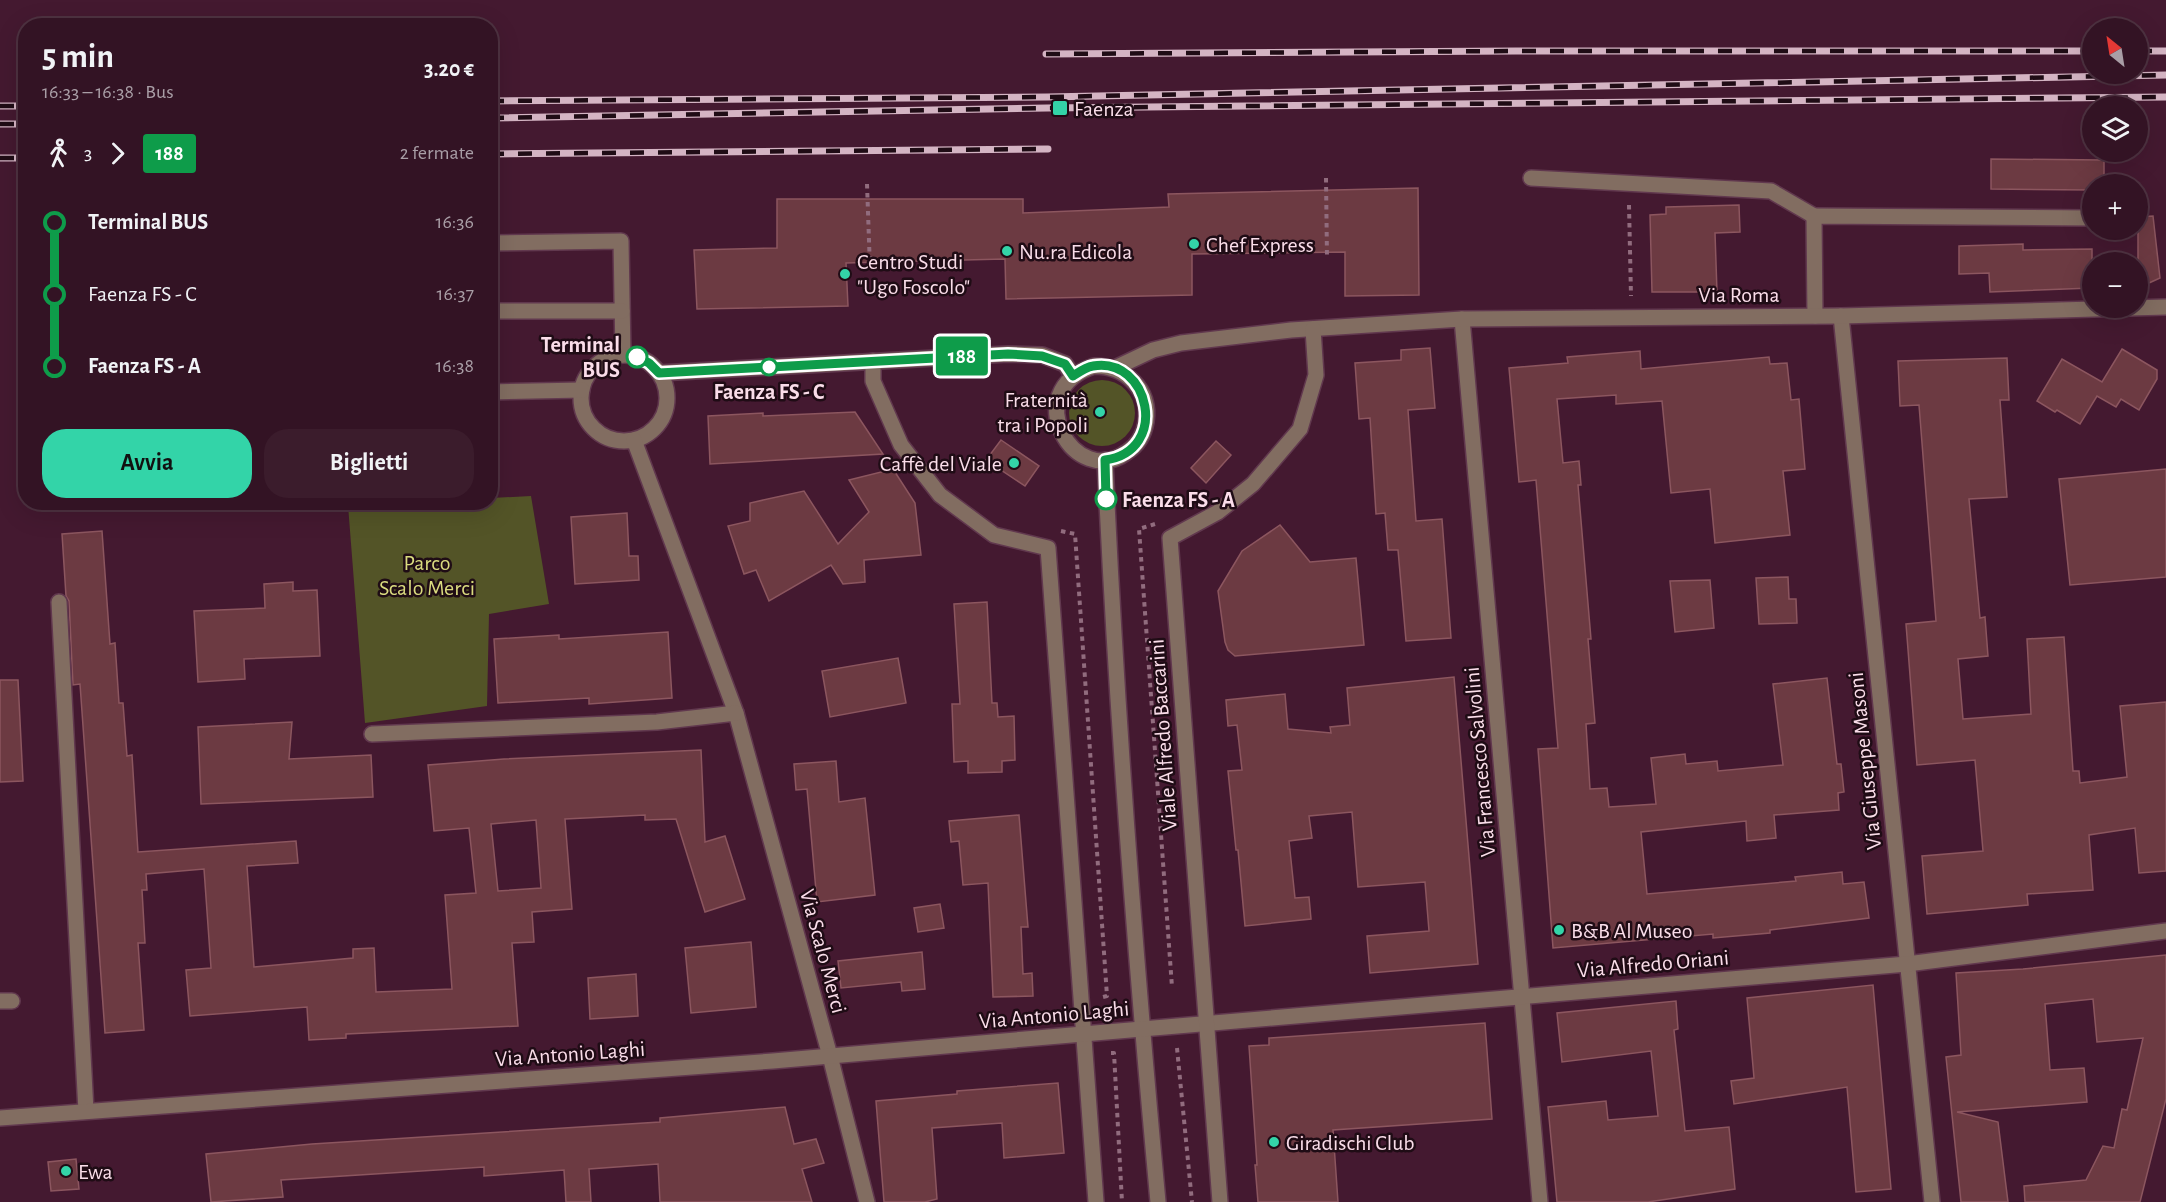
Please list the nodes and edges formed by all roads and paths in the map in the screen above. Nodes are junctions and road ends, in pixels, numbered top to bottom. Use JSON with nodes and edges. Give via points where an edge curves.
{"nodes":[{"id":1,"x":1326,"y":178,"type":"dead end"},
{"id":2,"x":1531,"y":178,"type":"dead end"},
{"id":3,"x":867,"y":184,"type":"dead end"},
{"id":4,"x":1629,"y":184,"type":"junction"},
{"id":5,"x":1814,"y":216,"type":"junction"},
{"id":6,"x":2082,"y":218,"type":"edge"},
{"id":7,"x":498,"y":243,"type":"edge"},
{"id":8,"x":1327,"y":258,"type":"dead end"},
{"id":9,"x":870,"y":269,"type":"dead end"},
{"id":10,"x":2166,"y":307,"type":"edge"},
{"id":11,"x":498,"y":311,"type":"edge"},
{"id":12,"x":622,"y":311,"type":"junction"},
{"id":13,"x":1815,"y":316,"type":"junction"},
{"id":14,"x":1841,"y":316,"type":"junction"},
{"id":15,"x":1632,"y":318,"type":"junction"},
{"id":16,"x":1462,"y":319,"type":"junction"},
{"id":17,"x":1313,"y":328,"type":"junction"},
{"id":18,"x":623,"y":355,"type":"junction"},
{"id":19,"x":873,"y":361,"type":"junction"},
{"id":20,"x":1115,"y":368,"type":"junction"},
{"id":21,"x":659,"y":373,"type":"junction"},
{"id":22,"x":1073,"y":376,"type":"junction"},
{"id":23,"x":582,"y":390,"type":"junction"},
{"id":24,"x":498,"y":392,"type":"edge"},
{"id":25,"x":634,"y":441,"type":"junction"},
{"id":26,"x":1112,"y":459,"type":"junction"},
{"id":27,"x":1161,"y":522,"type":"dead end"},
{"id":28,"x":59,"y":602,"type":"dead end"},
{"id":29,"x":736,"y":713,"type":"junction"},
{"id":30,"x":372,"y":734,"type":"dead end"},
{"id":31,"x":2166,"y":931,"type":"edge"},
{"id":32,"x":1907,"y":964,"type":"junction"},
{"id":33,"x":1172,"y":987,"type":"dead end"},
{"id":34,"x":1523,"y":997,"type":"junction"},
{"id":35,"x":1205,"y":1024,"type":"junction"},
{"id":36,"x":1142,"y":1029,"type":"junction"},
{"id":37,"x":1083,"y":1035,"type":"junction"},
{"id":38,"x":1177,"y":1048,"type":"dead end"},
{"id":39,"x":1114,"y":1053,"type":"dead end"},
{"id":40,"x":830,"y":1056,"type":"junction"},
{"id":41,"x":86,"y":1112,"type":"junction"},
{"id":42,"x":0,"y":1118,"type":"edge"},
{"id":43,"x":867,"y":1202,"type":"edge"},
{"id":44,"x":1096,"y":1202,"type":"edge"},
{"id":45,"x":1122,"y":1202,"type":"edge"},
{"id":46,"x":1158,"y":1202,"type":"edge"},
{"id":47,"x":1192,"y":1202,"type":"edge"},
{"id":48,"x":1220,"y":1202,"type":"edge"},
{"id":49,"x":1540,"y":1202,"type":"edge"},
{"id":50,"x":1932,"y":1202,"type":"edge"}],
"edges":[{"from":1,"to":8,"type":"path"},
{"from":2,"to":4,"type":"street"},
{"from":3,"to":9,"type":"path"},
{"from":4,"to":5,"type":"street","via":[[1771,191]]},
{"from":4,"to":15,"type":"path"},
{"from":5,"to":6,"type":"street"},
{"from":5,"to":13,"type":"street"},
{"from":7,"to":12,"type":"street","via":[[621,241]]},
{"from":10,"to":14,"type":"street","name":"Via Roma"},
{"from":11,"to":12,"type":"street"},
{"from":12,"to":18,"type":"street"},
{"from":13,"to":14,"type":"street","name":"Via Roma"},
{"from":13,"to":15,"type":"street","name":"Via Roma"},
{"from":14,"to":32,"type":"street","name":"Via Giuseppe Masoni"},
{"from":15,"to":16,"type":"street","name":"Via Roma"},
{"from":16,"to":17,"type":"street","name":"Via Roma"},
{"from":16,"to":34,"type":"street","name":"Via Francesco Salvolini"},
{"from":17,"to":20,"type":"street","name":"Via Roma","via":[[1181,343],[1153,350]]},
{"from":17,"to":35,"type":"street","name":"Viale Alfredo Baccarini","via":[[1316,375],[1300,429],[1253,484],[1218,512],[1170,538]]},
{"from":18,"to":21,"type":"street","via":[[649,363]]},
{"from":18,"to":23,"type":"street","via":[[596,366]]},
{"from":19,"to":21,"type":"street"},
{"from":19,"to":22,"type":"street","via":[[1008,354],[1042,356],[1065,364]]},
{"from":19,"to":37,"type":"street","via":[[873,381],[901,445],[940,495],[994,535],[1048,548]]},
{"from":20,"to":22,"type":"street","via":[[1095,366]]},
{"from":20,"to":26,"type":"street","via":[[1137,386],[1147,411],[1144,432],[1137,444]]},
{"from":21,"to":25,"type":"street","via":[[665,386],[665,413],[652,430]]},
{"from":22,"to":26,"type":"street","via":[[1058,399],[1056,411],[1065,441],[1089,458]]},
{"from":23,"to":24,"type":"street"},
{"from":23,"to":25,"type":"street","via":[[586,418],[595,430],[606,438]]},
{"from":25,"to":29,"type":"street","name":"Via Scalo Merci"},
{"from":26,"to":36,"type":"street","name":"Viale Alfredo Baccarini","via":[[1110,569]]},
{"from":27,"to":33,"type":"path","via":[[1139,529]]},
{"from":28,"to":41,"type":"street"},
{"from":29,"to":30,"type":"street","via":[[657,722]]},
{"from":29,"to":40,"type":"street","name":"Via Scalo Merci"},
{"from":31,"to":32,"type":"street","name":"Via Alfredo Oriani"},
{"from":32,"to":34,"type":"street","name":"Via Alfredo Oriani"},
{"from":32,"to":50,"type":"street","name":"Via Giuseppe Masoni"},
{"from":34,"to":35,"type":"street","name":"Via Alfredo Oriani"},
{"from":34,"to":49,"type":"street","name":"Via Francesco Salvolini"},
{"from":35,"to":36,"type":"street","name":"Via Alfredo Oriani"},
{"from":35,"to":48,"type":"street","name":"Viale Alfredo Baccarini"},
{"from":36,"to":37,"type":"street","name":"Via Antonio Laghi"},
{"from":36,"to":46,"type":"street","name":"Viale Alfredo Baccarini"},
{"from":37,"to":40,"type":"street","name":"Via Antonio Laghi"},
{"from":37,"to":44,"type":"street"},
{"from":38,"to":47,"type":"path"},
{"from":39,"to":45,"type":"path"},
{"from":40,"to":41,"type":"street","name":"Via Antonio Laghi"},
{"from":40,"to":43,"type":"street","name":"Via Scalo Merci"},
{"from":41,"to":42,"type":"street","name":"Via Antonio Laghi"}]}
